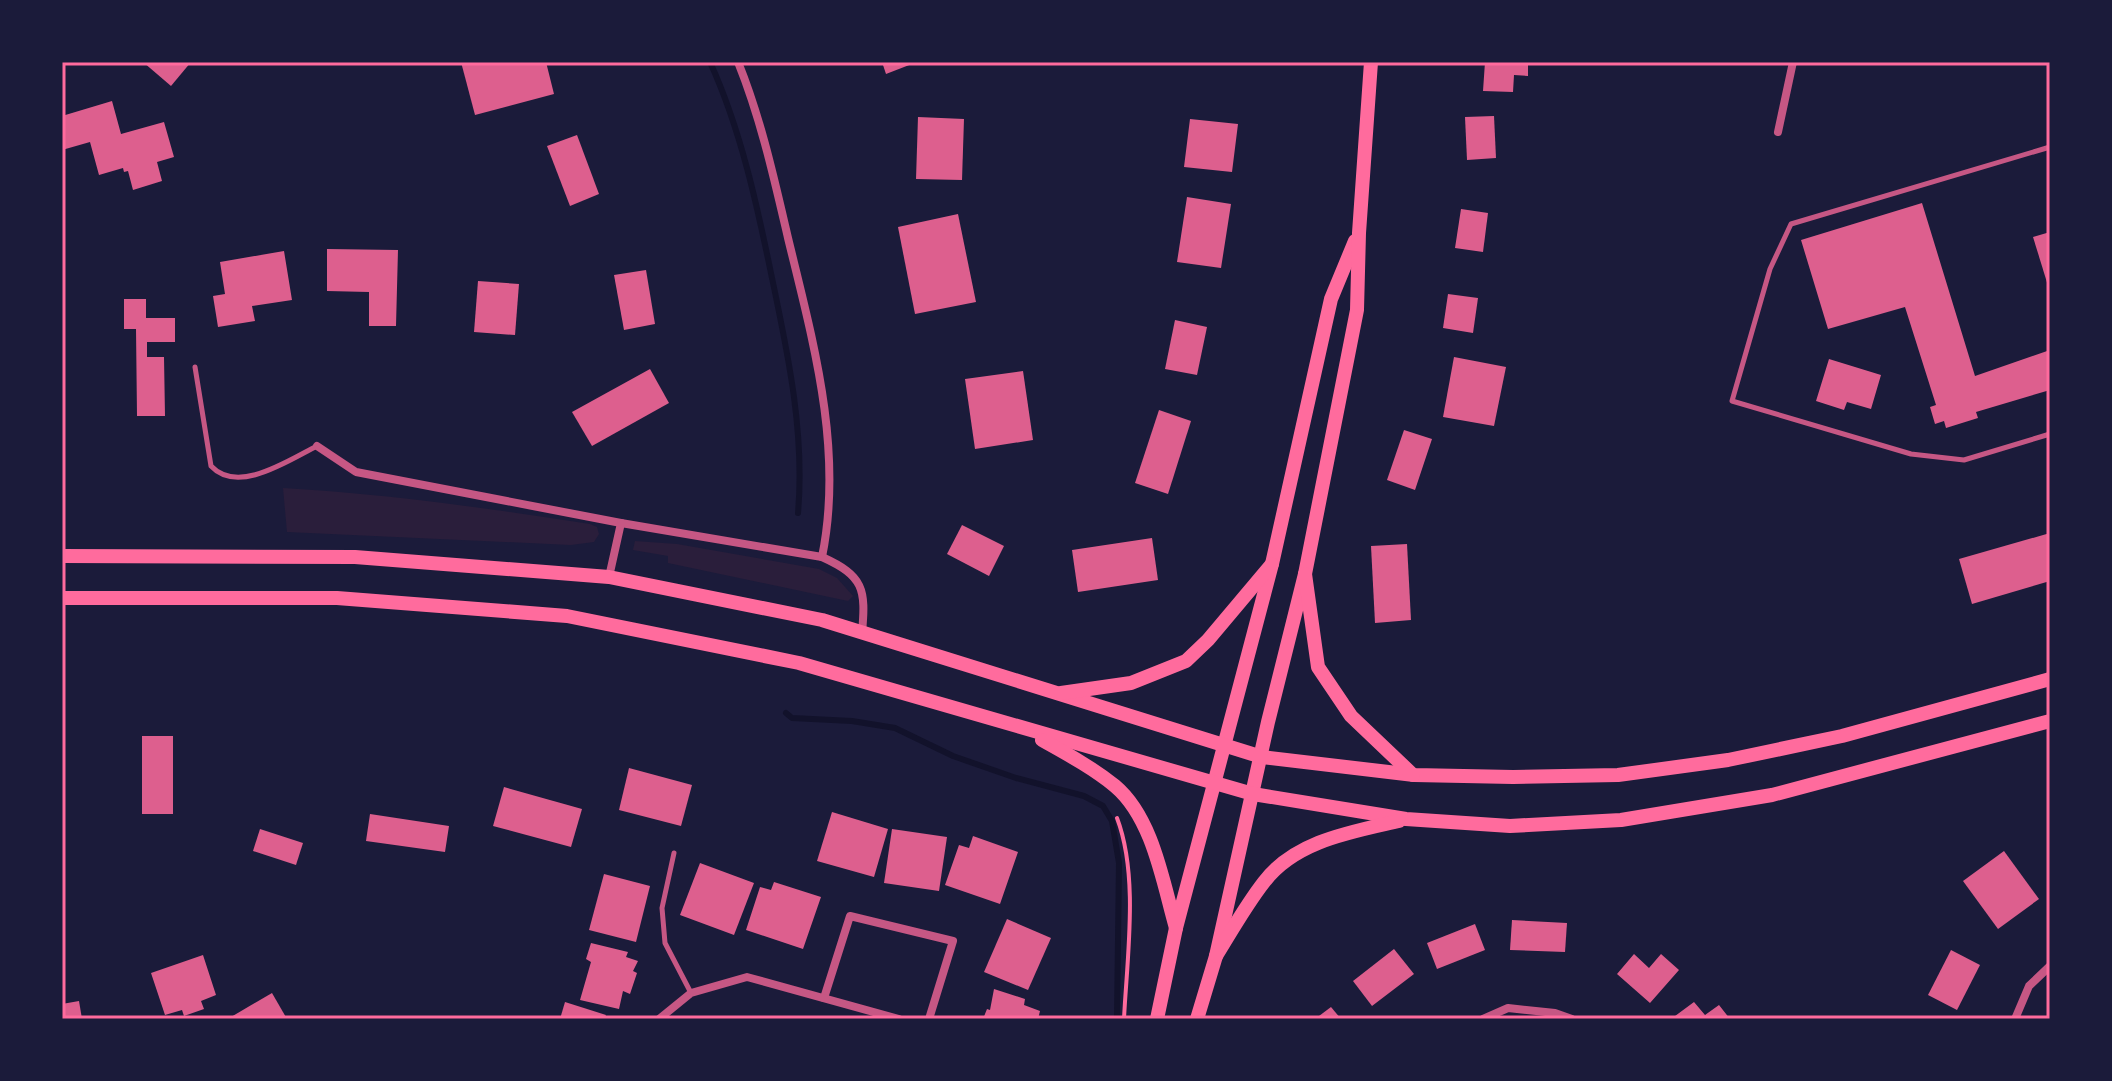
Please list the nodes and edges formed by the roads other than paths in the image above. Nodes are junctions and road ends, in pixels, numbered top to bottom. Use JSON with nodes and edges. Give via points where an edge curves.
{"nodes":[{"id":1,"x":738,"y":62,"type":"edge"},
{"id":2,"x":1371,"y":62,"type":"edge"},
{"id":3,"x":1793,"y":62,"type":"edge"},
{"id":4,"x":1778,"y":132,"type":"dead end"},
{"id":5,"x":2050,"y":147,"type":"edge"},
{"id":6,"x":1359,"y":233,"type":"junction"},
{"id":7,"x":195,"y":367,"type":"dead end"},
{"id":8,"x":2050,"y":434,"type":"edge"},
{"id":9,"x":317,"y":446,"type":"joint"},
{"id":10,"x":621,"y":523,"type":"junction"},
{"id":11,"x":62,"y":556,"type":"edge"},
{"id":12,"x":822,"y":557,"type":"junction"},
{"id":13,"x":1272,"y":564,"type":"junction"},
{"id":14,"x":1305,"y":574,"type":"junction"},
{"id":15,"x":609,"y":577,"type":"junction"},
{"id":16,"x":62,"y":598,"type":"edge"},
{"id":17,"x":862,"y":633,"type":"junction"},
{"id":18,"x":2050,"y":679,"type":"edge"},
{"id":19,"x":1055,"y":693,"type":"junction"},
{"id":20,"x":2050,"y":721,"type":"edge"},
{"id":21,"x":1020,"y":728,"type":"junction"},
{"id":22,"x":1225,"y":745,"type":"junction"},
{"id":23,"x":1262,"y":757,"type":"junction"},
{"id":24,"x":1414,"y":775,"type":"junction"},
{"id":25,"x":1213,"y":783,"type":"junction"},
{"id":26,"x":1253,"y":794,"type":"junction"},
{"id":27,"x":1406,"y":819,"type":"junction"},
{"id":28,"x":674,"y":853,"type":"dead end"},
{"id":29,"x":1176,"y":928,"type":"junction"},
{"id":30,"x":1216,"y":956,"type":"junction"},
{"id":31,"x":2050,"y":966,"type":"edge"},
{"id":32,"x":691,"y":993,"type":"junction"},
{"id":33,"x":824,"y":998,"type":"junction"},
{"id":34,"x":659,"y":1019,"type":"edge"},
{"id":35,"x":899,"y":1019,"type":"edge"},
{"id":36,"x":929,"y":1019,"type":"edge"},
{"id":37,"x":1157,"y":1019,"type":"edge"},
{"id":38,"x":1197,"y":1019,"type":"edge"},
{"id":39,"x":1483,"y":1019,"type":"edge"},
{"id":40,"x":1572,"y":1019,"type":"edge"},
{"id":41,"x":2015,"y":1019,"type":"edge"}],
"edges":[{"from":1,"to":12,"type":"street","via":[[761,125],[824,405],[828,526]]},
{"from":2,"to":6,"type":"main road"},
{"from":3,"to":4,"type":"street"},
{"from":5,"to":8,"type":"lane","via":[[1791,224],[1770,269],[1732,401],[1911,454],[1964,460]]},
{"from":6,"to":13,"type":"main road","via":[[1331,299]]},
{"from":6,"to":14,"type":"main road","via":[[1357,310]]},
{"from":7,"to":9,"type":"lane","via":[[216,472],[229,477],[267,472]]},
{"from":9,"to":10,"type":"street","via":[[356,472]]},
{"from":10,"to":12,"type":"street"},
{"from":10,"to":15,"type":"street"},
{"from":11,"to":15,"type":"main road","via":[[355,557]]},
{"from":12,"to":17,"type":"street","via":[[851,574],[860,588],[865,601]]},
{"from":13,"to":19,"type":"main road","via":[[1186,661],[1131,683]]},
{"from":13,"to":22,"type":"main road"},
{"from":14,"to":23,"type":"main road"},
{"from":14,"to":24,"type":"main road","via":[[1318,667],[1351,716]]},
{"from":15,"to":17,"type":"main road","via":[[822,620]]},
{"from":16,"to":21,"type":"main road","via":[[337,598],[567,616],[799,663]]},
{"from":17,"to":19,"type":"main road"},
{"from":18,"to":24,"type":"main road","via":[[1842,736],[1728,760],[1618,775]]},
{"from":19,"to":22,"type":"main road"},
{"from":20,"to":27,"type":"main road","via":[[1772,795],[1621,820],[1510,826]]},
{"from":21,"to":25,"type":"main road"},
{"from":21,"to":29,"type":"main road","via":[[1085,765],[1129,803],[1149,836]]},
{"from":22,"to":23,"type":"main road"},
{"from":22,"to":25,"type":"main road"},
{"from":23,"to":24,"type":"main road"},
{"from":23,"to":26,"type":"main road"},
{"from":25,"to":26,"type":"main road"},
{"from":25,"to":29,"type":"main road"},
{"from":26,"to":27,"type":"main road"},
{"from":26,"to":30,"type":"main road"},
{"from":27,"to":30,"type":"main road","via":[[1333,837],[1292,857],[1265,880]]},
{"from":28,"to":32,"type":"lane","via":[[662,908],[665,943]]},
{"from":29,"to":37,"type":"main road"},
{"from":30,"to":38,"type":"main road"},
{"from":31,"to":41,"type":"street","via":[[2029,986]]},
{"from":32,"to":33,"type":"street","via":[[747,977]]},
{"from":32,"to":34,"type":"street"},
{"from":33,"to":35,"type":"street"},
{"from":33,"to":36,"type":"street","via":[[850,916],[953,941]]},
{"from":39,"to":40,"type":"street","via":[[1508,1008]]}]}
